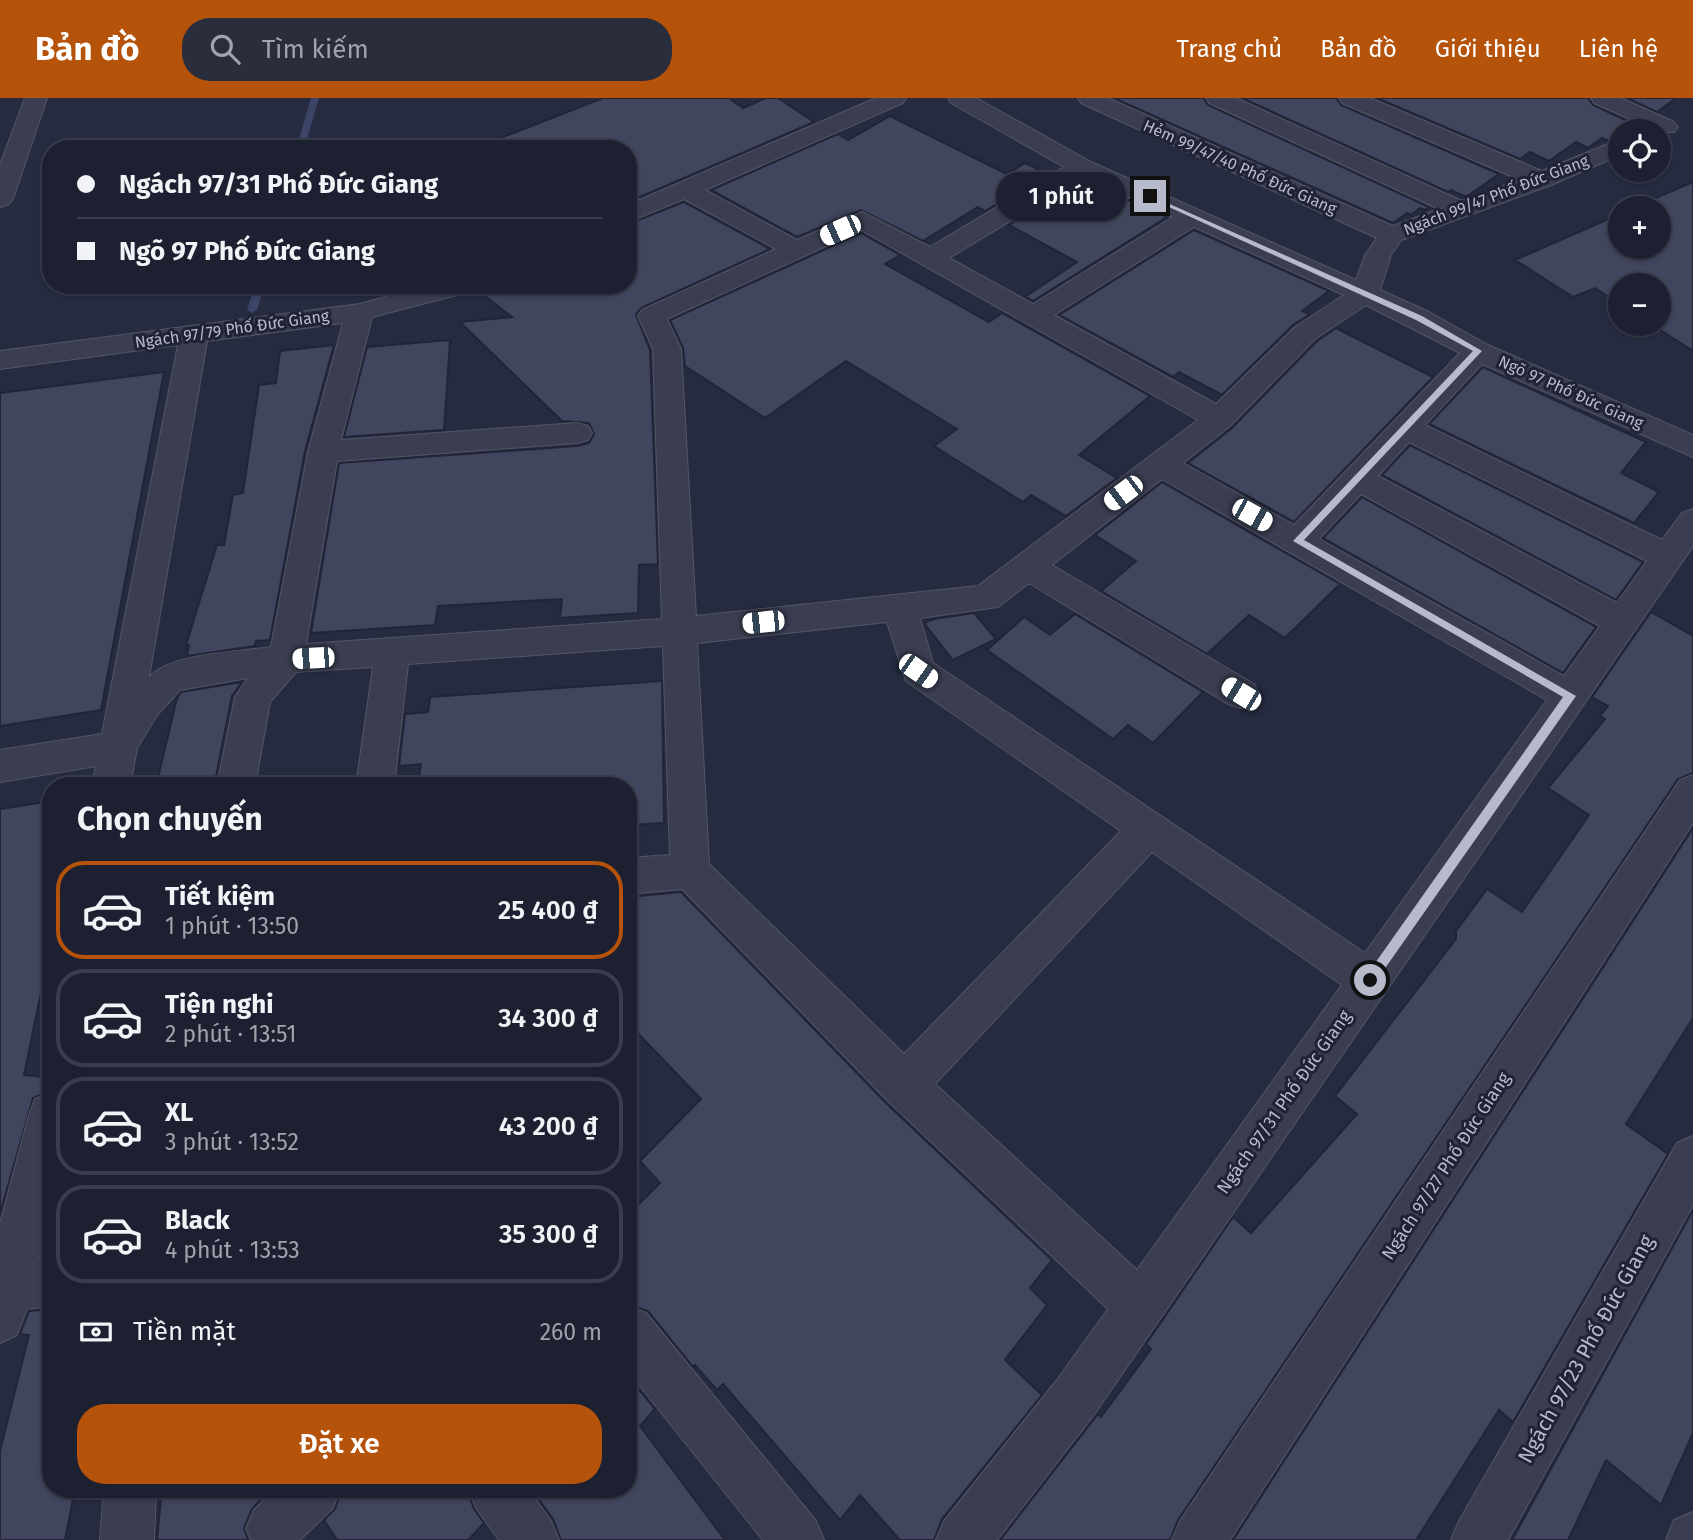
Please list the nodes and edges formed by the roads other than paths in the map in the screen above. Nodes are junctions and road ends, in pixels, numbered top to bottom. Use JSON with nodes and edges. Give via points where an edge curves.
{"nodes":[{"id":1,"x":36,"y":98,"type":"edge"},
{"id":2,"x":895,"y":98,"type":"edge"},
{"id":3,"x":959,"y":98,"type":"edge"},
{"id":4,"x":1088,"y":98,"type":"edge"},
{"id":5,"x":1217,"y":98,"type":"edge"},
{"id":6,"x":1350,"y":98,"type":"edge"},
{"id":7,"x":1602,"y":98,"type":"edge"},
{"id":8,"x":1652,"y":119,"type":"edge"},
{"id":9,"x":1608,"y":151,"type":"edge"},
{"id":10,"x":1082,"y":167,"type":"junction"},
{"id":11,"x":1542,"y":180,"type":"junction"},
{"id":12,"x":685,"y":189,"type":"junction"},
{"id":13,"x":0,"y":199,"type":"edge"},
{"id":14,"x":1459,"y":209,"type":"junction"},
{"id":15,"x":637,"y":210,"type":"edge"},
{"id":16,"x":1195,"y":215,"type":"junction"},
{"id":17,"x":1392,"y":235,"type":"junction"},
{"id":18,"x":796,"y":250,"type":"junction"},
{"id":19,"x":930,"y":258,"type":"junction"},
{"id":20,"x":1366,"y":293,"type":"junction"},
{"id":21,"x":428,"y":294,"type":"edge"},
{"id":22,"x":360,"y":312,"type":"junction"},
{"id":23,"x":1035,"y":315,"type":"junction"},
{"id":24,"x":194,"y":334,"type":"junction"},
{"id":25,"x":1478,"y":351,"type":"junction"},
{"id":26,"x":0,"y":360,"type":"edge"},
{"id":27,"x":1219,"y":419,"type":"junction"},
{"id":28,"x":1405,"y":428,"type":"junction"},
{"id":29,"x":577,"y":433,"type":"dead end"},
{"id":30,"x":1693,"y":447,"type":"edge"},
{"id":31,"x":323,"y":452,"type":"junction"},
{"id":32,"x":1161,"y":464,"type":"junction"},
{"id":33,"x":1357,"y":478,"type":"junction"},
{"id":34,"x":1693,"y":521,"type":"edge"},
{"id":35,"x":1298,"y":541,"type":"junction"},
{"id":36,"x":1667,"y":557,"type":"junction"},
{"id":37,"x":1027,"y":566,"type":"junction"},
{"id":38,"x":900,"y":607,"type":"junction"},
{"id":39,"x":1622,"y":622,"type":"junction"},
{"id":40,"x":681,"y":631,"type":"junction"},
{"id":41,"x":392,"y":654,"type":"junction"},
{"id":42,"x":286,"y":659,"type":"junction"},
{"id":43,"x":1241,"y":694,"type":"dead end"},
{"id":44,"x":1570,"y":696,"type":"junction"},
{"id":45,"x":117,"y":747,"type":"junction"},
{"id":46,"x":0,"y":766,"type":"edge"},
{"id":47,"x":112,"y":777,"type":"edge"},
{"id":48,"x":238,"y":777,"type":"edge"},
{"id":49,"x":376,"y":777,"type":"edge"},
{"id":50,"x":1693,"y":791,"type":"edge"},
{"id":51,"x":1148,"y":830,"type":"junction"},
{"id":52,"x":690,"y":871,"type":"junction"},
{"id":53,"x":637,"y":875,"type":"edge"},
{"id":54,"x":1370,"y":980,"type":"junction"},
{"id":55,"x":904,"y":1086,"type":"junction"},
{"id":56,"x":42,"y":1159,"type":"edge"},
{"id":57,"x":1693,"y":1159,"type":"edge"},
{"id":58,"x":14,"y":1294,"type":"edge"},
{"id":59,"x":1140,"y":1306,"type":"junction"},
{"id":60,"x":637,"y":1342,"type":"edge"},
{"id":61,"x":129,"y":1498,"type":"edge"},
{"id":62,"x":303,"y":1498,"type":"edge"},
{"id":63,"x":502,"y":1498,"type":"edge"},
{"id":64,"x":277,"y":1520,"type":"edge"},
{"id":65,"x":127,"y":1540,"type":"edge"},
{"id":66,"x":532,"y":1540,"type":"edge"},
{"id":67,"x":797,"y":1540,"type":"edge"},
{"id":68,"x":963,"y":1540,"type":"edge"},
{"id":69,"x":1199,"y":1540,"type":"edge"},
{"id":70,"x":1478,"y":1540,"type":"edge"}],
"edges":[{"from":1,"to":13,"type":"street"},
{"from":2,"to":12,"type":"street"},
{"from":3,"to":10,"type":"street","name":"Ngõ 97 Phố Đức Giang"},
{"from":4,"to":17,"type":"street","name":"Hẻm 99/47/40 Phố Đức Giang"},
{"from":5,"to":14,"type":"street"},
{"from":6,"to":11,"type":"street"},
{"from":7,"to":8,"type":"street"},
{"from":9,"to":11,"type":"street","name":"Ngách 99/47 Phố Đức Giang"},
{"from":10,"to":16,"type":"street","name":"Ngõ 97 Phố Đức Giang"},
{"from":10,"to":19,"type":"street"},
{"from":11,"to":14,"type":"street","name":"Ngách 99/47 Phố Đức Giang"},
{"from":12,"to":15,"type":"street"},
{"from":12,"to":18,"type":"street"},
{"from":14,"to":17,"type":"street","name":"Ngách 99/47 Phố Đức Giang"},
{"from":16,"to":20,"type":"street","name":"Ngõ 97 Phố Đức Giang"},
{"from":16,"to":23,"type":"street"},
{"from":17,"to":20,"type":"street","name":"Ngách 99/47 Phố Đức Giang","via":[[1378,255]]},
{"from":18,"to":19,"type":"street","via":[[862,220]]},
{"from":18,"to":40,"type":"street","via":[[652,316],[667,349]]},
{"from":19,"to":23,"type":"street"},
{"from":20,"to":25,"type":"street","name":"Ngõ 97 Phố Đức Giang"},
{"from":20,"to":27,"type":"street","via":[[1305,333]]},
{"from":21,"to":22,"type":"street","name":"Ngách 97/79 Phố Đức Giang"},
{"from":22,"to":24,"type":"street","name":"Ngách 97/79 Phố Đức Giang"},
{"from":22,"to":31,"type":"street"},
{"from":23,"to":27,"type":"street"},
{"from":24,"to":26,"type":"street","name":"Ngách 97/79 Phố Đức Giang"},
{"from":24,"to":45,"type":"street"},
{"from":25,"to":28,"type":"street"},
{"from":25,"to":30,"type":"street","name":"Ngõ 97 Phố Đức Giang"},
{"from":27,"to":32,"type":"street"},
{"from":28,"to":33,"type":"street"},
{"from":28,"to":36,"type":"street"},
{"from":29,"to":31,"type":"street"},
{"from":31,"to":42,"type":"street"},
{"from":32,"to":35,"type":"street"},
{"from":32,"to":37,"type":"street"},
{"from":33,"to":35,"type":"street"},
{"from":33,"to":39,"type":"street"},
{"from":34,"to":36,"type":"street","name":"Ngách 97/31 Phố Đức Giang"},
{"from":35,"to":44,"type":"street"},
{"from":36,"to":39,"type":"street","name":"Ngách 97/31 Phố Đức Giang"},
{"from":37,"to":38,"type":"street","via":[[986,598]]},
{"from":37,"to":43,"type":"street"},
{"from":38,"to":40,"type":"street"},
{"from":38,"to":51,"type":"street","via":[[918,671]]},
{"from":39,"to":44,"type":"street","name":"Ngách 97/31 Phố Đức Giang"},
{"from":40,"to":41,"type":"street"},
{"from":40,"to":52,"type":"street"},
{"from":41,"to":42,"type":"street"},
{"from":41,"to":49,"type":"street"},
{"from":42,"to":45,"type":"street","via":[[169,678],[144,705]]},
{"from":42,"to":48,"type":"street","via":[[253,697]]},
{"from":44,"to":54,"type":"street","name":"Ngách 97/31 Phố Đức Giang"},
{"from":45,"to":46,"type":"street"},
{"from":45,"to":47,"type":"street"},
{"from":50,"to":69,"type":"street","name":"Ngách 97/27 Phố Đức Giang"},
{"from":51,"to":54,"type":"street"},
{"from":51,"to":55,"type":"street"},
{"from":52,"to":53,"type":"street"},
{"from":52,"to":55,"type":"street"},
{"from":54,"to":59,"type":"street","name":"Ngách 97/31 Phố Đức Giang"},
{"from":55,"to":59,"type":"street"},
{"from":56,"to":58,"type":"street"},
{"from":57,"to":70,"type":"street","name":"Ngách 97/23 Phố Đức Giang"},
{"from":59,"to":68,"type":"street","name":"Ngách 97/31 Phố Đức Giang","via":[[1075,1398]]},
{"from":60,"to":67,"type":"street"},
{"from":61,"to":65,"type":"street"},
{"from":62,"to":64,"type":"street"},
{"from":63,"to":66,"type":"street"}]}
